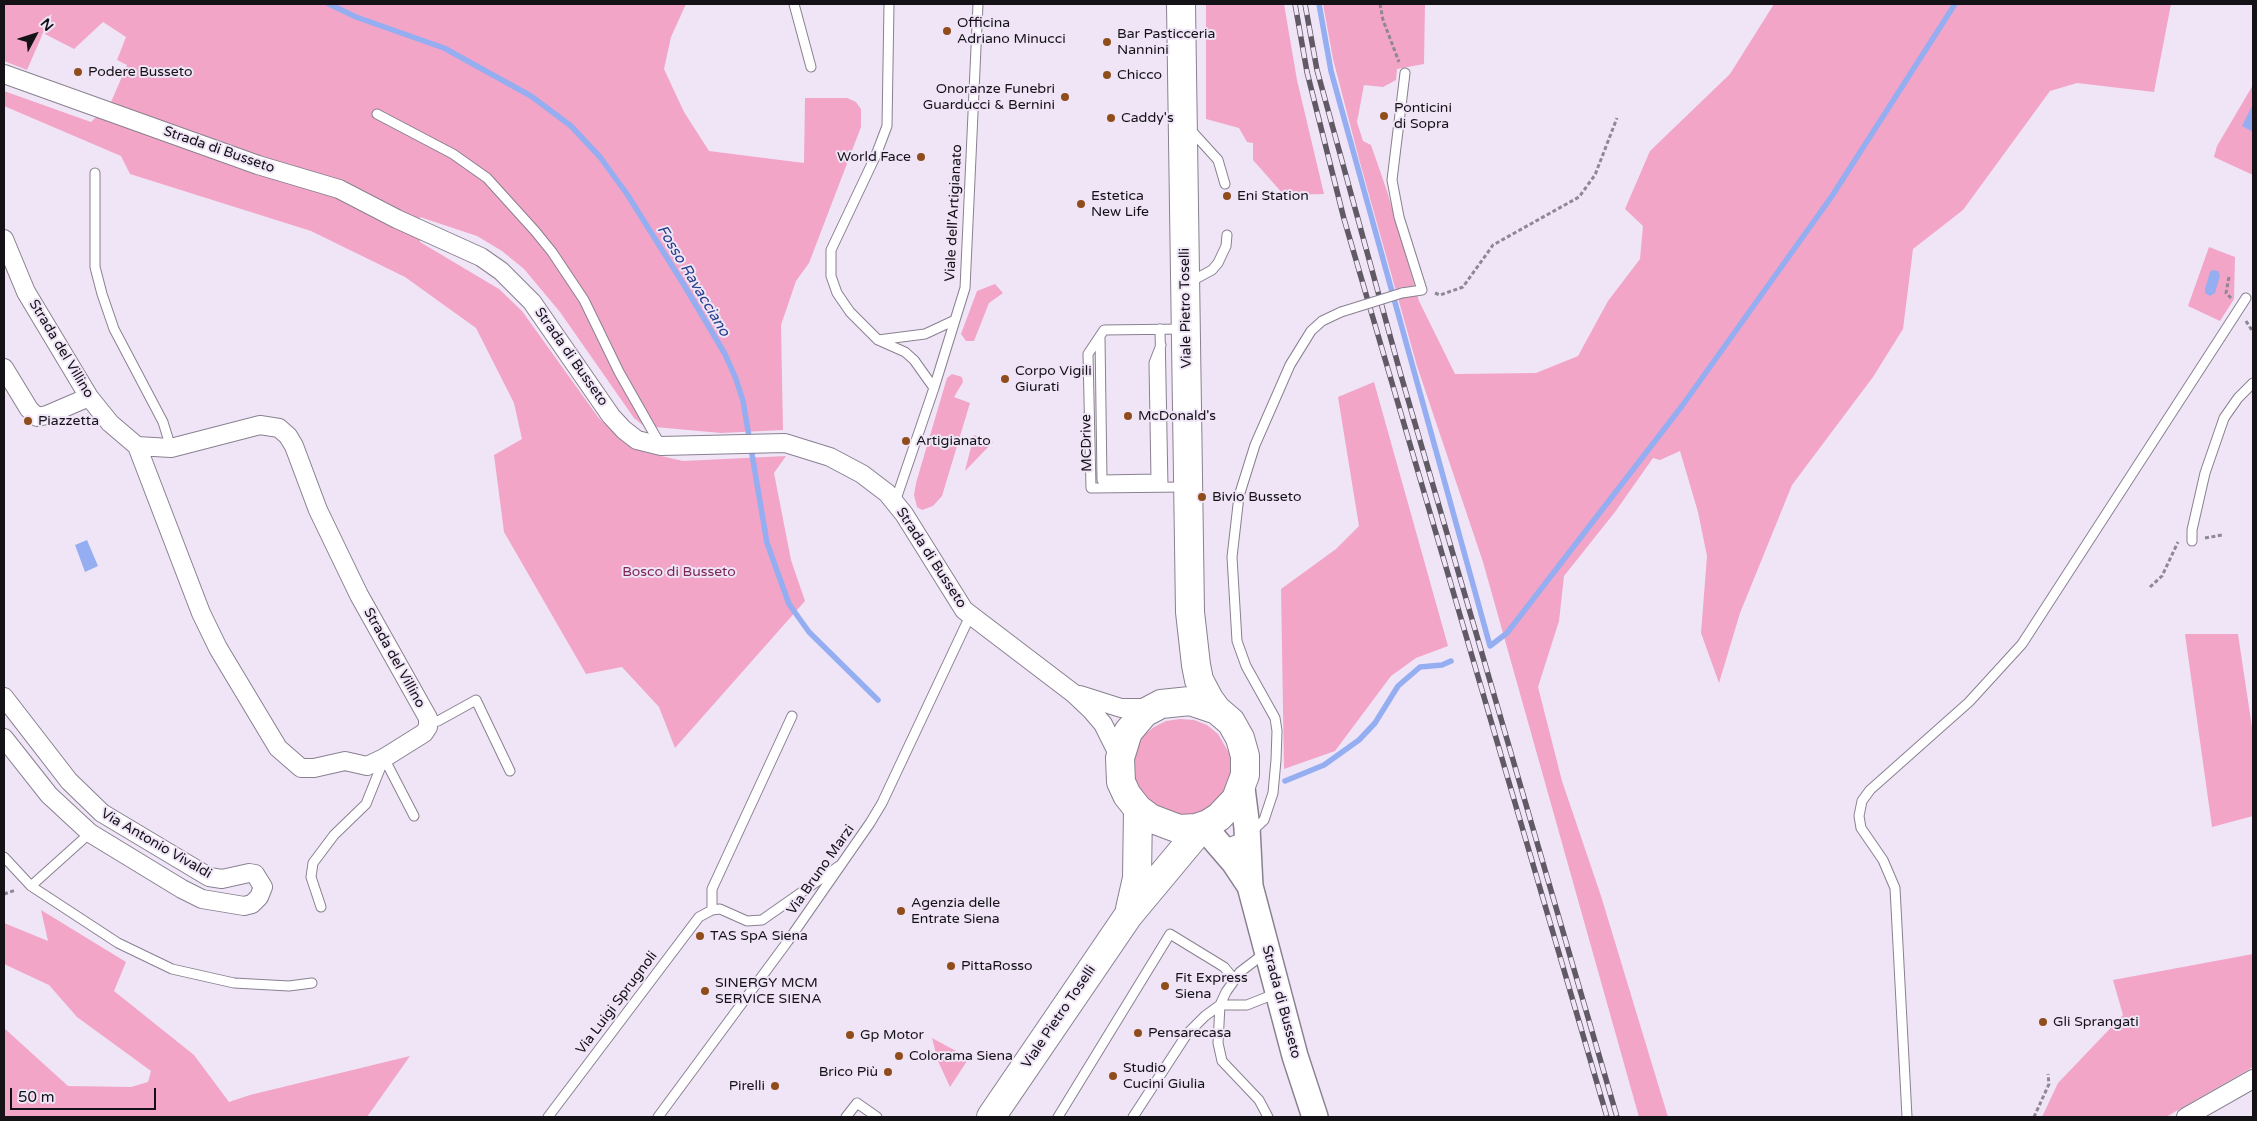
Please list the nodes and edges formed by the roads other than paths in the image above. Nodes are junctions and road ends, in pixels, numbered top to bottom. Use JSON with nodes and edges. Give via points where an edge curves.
{"nodes":[{"id":1,"x":794,"y":4,"type":"edge"},
{"id":2,"x":890,"y":4,"type":"edge"},
{"id":3,"x":978,"y":4,"type":"edge"},
{"id":4,"x":1181,"y":4,"type":"edge"},
{"id":5,"x":811,"y":67,"type":"dead end"},
{"id":6,"x":1405,"y":73,"type":"road end"},
{"id":7,"x":4,"y":74,"type":"edge"},
{"id":8,"x":377,"y":114,"type":"dead end"},
{"id":9,"x":1183,"y":122,"type":"junction"},
{"id":10,"x":95,"y":173,"type":"dead end"},
{"id":11,"x":1225,"y":184,"type":"dead end"},
{"id":12,"x":1227,"y":235,"type":"dead end"},
{"id":13,"x":4,"y":239,"type":"edge"},
{"id":14,"x":1185,"y":284,"type":"junction"},
{"id":15,"x":2246,"y":298,"type":"dead end"},
{"id":16,"x":955,"y":320,"type":"junction"},
{"id":17,"x":1173,"y":329,"type":"junction"},
{"id":18,"x":1102,"y":333,"type":"junction"},
{"id":19,"x":878,"y":340,"type":"junction"},
{"id":20,"x":1160,"y":345,"type":"junction"},
{"id":21,"x":4,"y":368,"type":"edge"},
{"id":22,"x":2253,"y":383,"type":"edge"},
{"id":23,"x":934,"y":388,"type":"junction"},
{"id":24,"x":89,"y":397,"type":"junction"},
{"id":25,"x":137,"y":446,"type":"junction"},
{"id":26,"x":661,"y":446,"type":"junction"},
{"id":27,"x":170,"y":448,"type":"junction"},
{"id":28,"x":1176,"y":487,"type":"junction"},
{"id":29,"x":895,"y":502,"type":"junction"},
{"id":30,"x":2192,"y":541,"type":"road end"},
{"id":31,"x":1190,"y":612,"type":"junction"},
{"id":32,"x":970,"y":616,"type":"junction"},
{"id":33,"x":1073,"y":692,"type":"junction"},
{"id":34,"x":4,"y":697,"type":"edge"},
{"id":35,"x":1157,"y":706,"type":"junction"},
{"id":36,"x":1217,"y":710,"type":"junction"},
{"id":37,"x":792,"y":716,"type":"dead end"},
{"id":38,"x":426,"y":728,"type":"junction"},
{"id":39,"x":4,"y":738,"type":"edge"},
{"id":40,"x":384,"y":758,"type":"junction"},
{"id":41,"x":1120,"y":758,"type":"junction"},
{"id":42,"x":510,"y":771,"type":"dead end"},
{"id":43,"x":1242,"y":788,"type":"junction"},
{"id":44,"x":1138,"y":809,"type":"junction"},
{"id":45,"x":414,"y":816,"type":"dead end"},
{"id":46,"x":1203,"y":826,"type":"junction"},
{"id":47,"x":90,"y":833,"type":"junction"},
{"id":48,"x":1247,"y":836,"type":"junction"},
{"id":49,"x":1221,"y":846,"type":"junction"},
{"id":50,"x":4,"y":857,"type":"edge"},
{"id":51,"x":846,"y":861,"type":"junction"},
{"id":52,"x":31,"y":886,"type":"junction"},
{"id":53,"x":1250,"y":886,"type":"junction"},
{"id":54,"x":321,"y":907,"type":"dead end"},
{"id":55,"x":712,"y":910,"type":"junction"},
{"id":56,"x":1128,"y":916,"type":"junction"},
{"id":57,"x":1267,"y":951,"type":"junction"},
{"id":58,"x":1234,"y":979,"type":"junction"},
{"id":59,"x":312,"y":983,"type":"dead end"},
{"id":60,"x":1278,"y":993,"type":"junction"},
{"id":61,"x":1220,"y":1005,"type":"junction"},
{"id":62,"x":2253,"y":1079,"type":"edge"},
{"id":63,"x":1264,"y":1115,"type":"edge"},
{"id":64,"x":548,"y":1117,"type":"edge"},
{"id":65,"x":658,"y":1117,"type":"edge"},
{"id":66,"x":846,"y":1117,"type":"edge"},
{"id":67,"x":877,"y":1117,"type":"edge"},
{"id":68,"x":991,"y":1117,"type":"edge"},
{"id":69,"x":1058,"y":1117,"type":"edge"},
{"id":70,"x":1133,"y":1117,"type":"edge"},
{"id":71,"x":1315,"y":1117,"type":"edge"},
{"id":72,"x":1907,"y":1117,"type":"edge"},
{"id":73,"x":2186,"y":1117,"type":"edge"}],
"edges":[{"from":1,"to":5,"type":"lane"},
{"from":2,"to":19,"type":"lane","via":[[885,135],[837,234],[830,257],[831,276],[841,300]]},
{"from":3,"to":16,"type":"lane","name":"Viale dell'Artigianato","via":[[968,258],[965,288]]},
{"from":4,"to":9,"type":"main road","name":"Viale Pietro Toselli"},
{"from":6,"to":48,"type":"lane","bridge":true,"via":[[1392,180],[1399,217],[1422,290],[1341,312],[1322,321],[1311,331],[1290,365],[1253,452],[1239,496],[1234,522],[1232,571],[1237,641],[1246,666],[1273,713],[1277,731],[1273,793],[1264,820]]},
{"from":7,"to":26,"type":"street","name":"Strada di Busseto","via":[[258,165],[339,189],[481,257],[500,270],[532,302],[617,424],[637,440]]},
{"from":8,"to":26,"type":"lane","via":[[453,154],[487,178],[535,231],[584,300],[619,372]]},
{"from":9,"to":11,"type":"lane","via":[[1214,155]]},
{"from":9,"to":14,"type":"main road","name":"Viale Pietro Toselli"},
{"from":10,"to":27,"type":"lane","via":[[95,267],[102,294],[114,330],[164,422]]},
{"from":12,"to":14,"type":"lane","via":[[1223,255],[1212,270]]},
{"from":13,"to":24,"type":"street","name":"Strada del Villino","via":[[26,292]]},
{"from":14,"to":17,"type":"main road","name":"Viale Pietro Toselli"},
{"from":15,"to":72,"type":"lane","via":[[2022,644],[1969,702],[1862,800],[1858,816],[1861,828],[1883,860],[1895,888]]},
{"from":16,"to":19,"type":"lane","via":[[925,334]]},
{"from":16,"to":23,"type":"lane","name":"Viale dell'Artigianato"},
{"from":17,"to":18,"type":"lane"},
{"from":17,"to":20,"type":"lane"},
{"from":17,"to":28,"type":"main road","name":"Viale Pietro Toselli"},
{"from":18,"to":20,"type":"lane","name":"MCDrive","via":[[1102,480],[1156,479],[1154,363]]},
{"from":18,"to":28,"type":"lane","via":[[1088,354],[1091,488]]},
{"from":19,"to":23,"type":"lane","via":[[905,352]]},
{"from":20,"to":28,"type":"lane"},
{"from":21,"to":24,"type":"street","via":[[29,409],[38,416]]},
{"from":22,"to":30,"type":"lane","via":[[2224,418],[2205,473]]},
{"from":23,"to":29,"type":"lane","name":"Viale dell'Artigianato"},
{"from":24,"to":25,"type":"street","name":"Strada del Villino","via":[[110,423]]},
{"from":25,"to":27,"type":"street","name":"Strada del Villino"},
{"from":25,"to":40,"type":"street","name":"Strada del Villino","via":[[201,613],[218,648],[278,748],[293,763],[309,769],[345,760],[367,766]]},
{"from":26,"to":29,"type":"street","name":"Strada di Busseto","via":[[772,442],[800,446],[843,463],[871,480]]},
{"from":27,"to":38,"type":"street","name":"Strada del Villino","via":[[260,425],[279,428],[288,436],[318,510]]},
{"from":28,"to":31,"type":"main road","name":"Viale Pietro Toselli"},
{"from":29,"to":32,"type":"street","name":"Strada di Busseto"},
{"from":31,"to":35,"type":"main road","name":"Viale Pietro Toselli","via":[[1179,673]]},
{"from":31,"to":36,"type":"main road","name":"Viale Pietro Toselli","via":[[1197,672],[1205,693]]},
{"from":32,"to":33,"type":"street","name":"Strada di Busseto"},
{"from":32,"to":51,"type":"lane","name":"Via Bruno Marzi","via":[[882,803]]},
{"from":33,"to":35,"type":"street","name":"Strada di Busseto","via":[[1121,708]]},
{"from":33,"to":41,"type":"street","name":"Strada di Busseto","via":[[1103,724]]},
{"from":34,"to":47,"type":"street","name":"Via Antonio Vivaldi","via":[[69,780],[102,813],[209,877],[222,879],[255,874],[262,883],[262,891],[256,902],[248,905],[202,899]]},
{"from":35,"to":36,"type":"main road","name":"Viale Pietro Toselli","via":[[1190,701]]},
{"from":35,"to":41,"type":"main road","name":"Viale Pietro Toselli","via":[[1138,719],[1128,732]]},
{"from":36,"to":43,"type":"main road","name":"Viale Pietro Toselli","via":[[1231,722],[1240,738],[1245,756]]},
{"from":37,"to":55,"type":"lane","via":[[712,889]]},
{"from":38,"to":40,"type":"street","name":"Strada del Villino"},
{"from":38,"to":42,"type":"lane","via":[[476,700]]},
{"from":39,"to":47,"type":"street","name":"Via Antonio Vivaldi","via":[[49,794]]},
{"from":40,"to":45,"type":"lane"},
{"from":40,"to":54,"type":"lane","via":[[366,804],[334,835],[314,863],[311,877]]},
{"from":41,"to":44,"type":"main road","name":"Viale Pietro Toselli","via":[[1122,782]]},
{"from":43,"to":46,"type":"main road","name":"Viale Pietro Toselli","via":[[1219,818]]},
{"from":43,"to":48,"type":"street","name":"Strada di Busseto"},
{"from":44,"to":46,"type":"main road","name":"Viale Pietro Toselli","via":[[1171,827]]},
{"from":44,"to":56,"type":"main road","name":"Viale Pietro Toselli","via":[[1137,878]]},
{"from":46,"to":49,"type":"street","name":"Strada di Busseto"},
{"from":46,"to":56,"type":"main road","name":"Viale Pietro Toselli"},
{"from":47,"to":52,"type":"lane"},
{"from":48,"to":49,"type":"lane"},
{"from":48,"to":53,"type":"street","name":"Strada di Busseto"},
{"from":49,"to":53,"type":"street","name":"Strada di Busseto"},
{"from":50,"to":52,"type":"lane"},
{"from":51,"to":55,"type":"lane","via":[[762,920],[747,922],[720,909]]},
{"from":51,"to":65,"type":"lane","name":"Via Bruno Marzi"},
{"from":52,"to":59,"type":"lane","via":[[118,943],[172,969],[234,983],[289,986]]},
{"from":53,"to":57,"type":"street","name":"Strada di Busseto"},
{"from":55,"to":64,"type":"lane","name":"Via Luigi Sprugnoli","via":[[694,922]]},
{"from":56,"to":68,"type":"main road","name":"Viale Pietro Toselli"},
{"from":57,"to":58,"type":"lane"},
{"from":57,"to":60,"type":"street","name":"Strada di Busseto"},
{"from":58,"to":61,"type":"lane"},
{"from":58,"to":69,"type":"lane","via":[[1224,967],[1170,934]]},
{"from":60,"to":61,"type":"lane","via":[[1247,1005]]},
{"from":60,"to":71,"type":"street","name":"Strada di Busseto"},
{"from":61,"to":63,"type":"lane","via":[[1218,1049],[1222,1060],[1252,1092]]},
{"from":61,"to":70,"type":"lane","via":[[1187,1034]]},
{"from":62,"to":73,"type":"street"},
{"from":66,"to":67,"type":"lane","via":[[857,1103]]}]}
